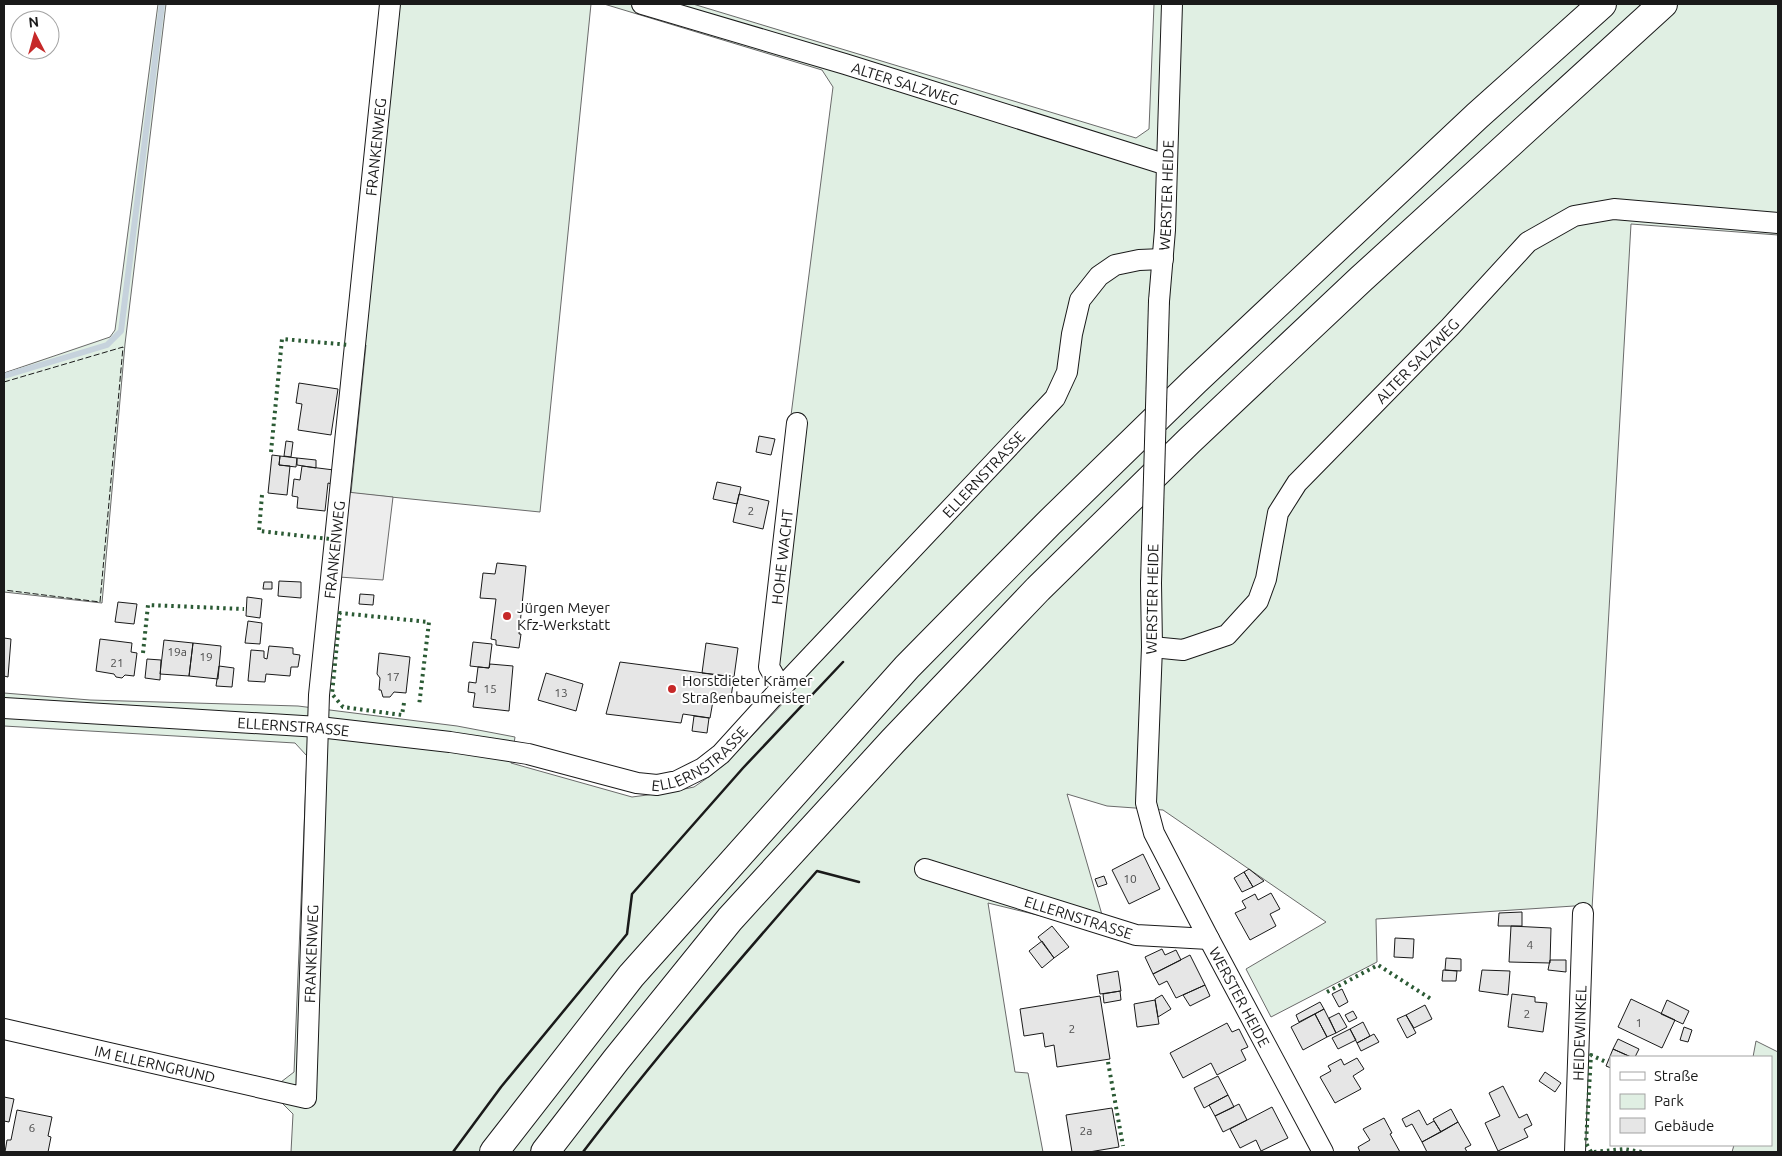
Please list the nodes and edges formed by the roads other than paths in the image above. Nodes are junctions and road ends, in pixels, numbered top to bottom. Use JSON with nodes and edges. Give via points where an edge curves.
{"nodes":[{"id":1,"x":390,"y":4,"type":"edge"},
{"id":2,"x":642,"y":4,"type":"edge"},
{"id":3,"x":1172,"y":4,"type":"edge"},
{"id":4,"x":1602,"y":4,"type":"edge"},
{"id":5,"x":1663,"y":4,"type":"edge"},
{"id":6,"x":1167,"y":165,"type":"junction"},
{"id":7,"x":1778,"y":223,"type":"edge"},
{"id":8,"x":1163,"y":259,"type":"junction"},
{"id":9,"x":797,"y":423,"type":"dead end"},
{"id":10,"x":1152,"y":647,"type":"junction"},
{"id":11,"x":781,"y":688,"type":"junction"},
{"id":12,"x":4,"y":708,"type":"edge"},
{"id":13,"x":319,"y":727,"type":"junction"},
{"id":14,"x":925,"y":869,"type":"dead end"},
{"id":15,"x":1583,"y":913,"type":"dead end"},
{"id":16,"x":1208,"y":939,"type":"junction"},
{"id":17,"x":4,"y":1029,"type":"edge"},
{"id":18,"x":306,"y":1098,"type":"joint"},
{"id":19,"x":494,"y":1152,"type":"edge"},
{"id":20,"x":545,"y":1152,"type":"edge"},
{"id":21,"x":1323,"y":1152,"type":"edge"},
{"id":22,"x":1575,"y":1152,"type":"edge"}],
"edges":[{"from":1,"to":13,"type":"street","name":"FRANKENWEG","via":[[319,695]]},
{"from":2,"to":6,"type":"street","name":"ALTER SALZWEG"},
{"from":3,"to":6,"type":"street","name":"WERSTER HEIDE"},
{"from":4,"to":19,"type":"highway","via":[[1477,116],[1195,381],[907,667],[631,976]]},
{"from":5,"to":20,"type":"highway","via":[[1361,279],[1038,589],[730,919]]},
{"from":6,"to":8,"type":"street","name":"WERSTER HEIDE"},
{"from":7,"to":10,"type":"street","name":"ALTER SALZWEG","via":[[1614,210],[1574,216],[1528,242],[1450,327],[1297,483],[1278,513],[1266,579],[1258,601],[1227,635],[1183,650]]},
{"from":8,"to":10,"type":"street","name":"WERSTER HEIDE","bridge":true,"via":[[1159,301]]},
{"from":8,"to":11,"type":"street","name":"ELLERNSTRASSE","via":[[1115,265],[1099,276],[1080,300],[1067,372],[1055,398]]},
{"from":9,"to":11,"type":"street","name":"HOHE WACHT","via":[[769,667]]},
{"from":10,"to":16,"type":"street","name":"WERSTER HEIDE","via":[[1146,803],[1154,833]]},
{"from":11,"to":13,"type":"street","name":"ELLERNSTRASSE","via":[[722,754],[690,775],[658,785],[637,783],[528,754]]},
{"from":12,"to":13,"type":"street","name":"ELLERNSTRASSE"},
{"from":13,"to":18,"type":"street","name":"FRANKENWEG"},
{"from":14,"to":16,"type":"street","name":"ELLERNSTRASSE","via":[[1136,935]]},
{"from":15,"to":22,"type":"street","name":"HEIDEWINKEL"},
{"from":16,"to":21,"type":"street","name":"WERSTER HEIDE"},
{"from":17,"to":18,"type":"street","name":"IM ELLERNGRUND"}]}
